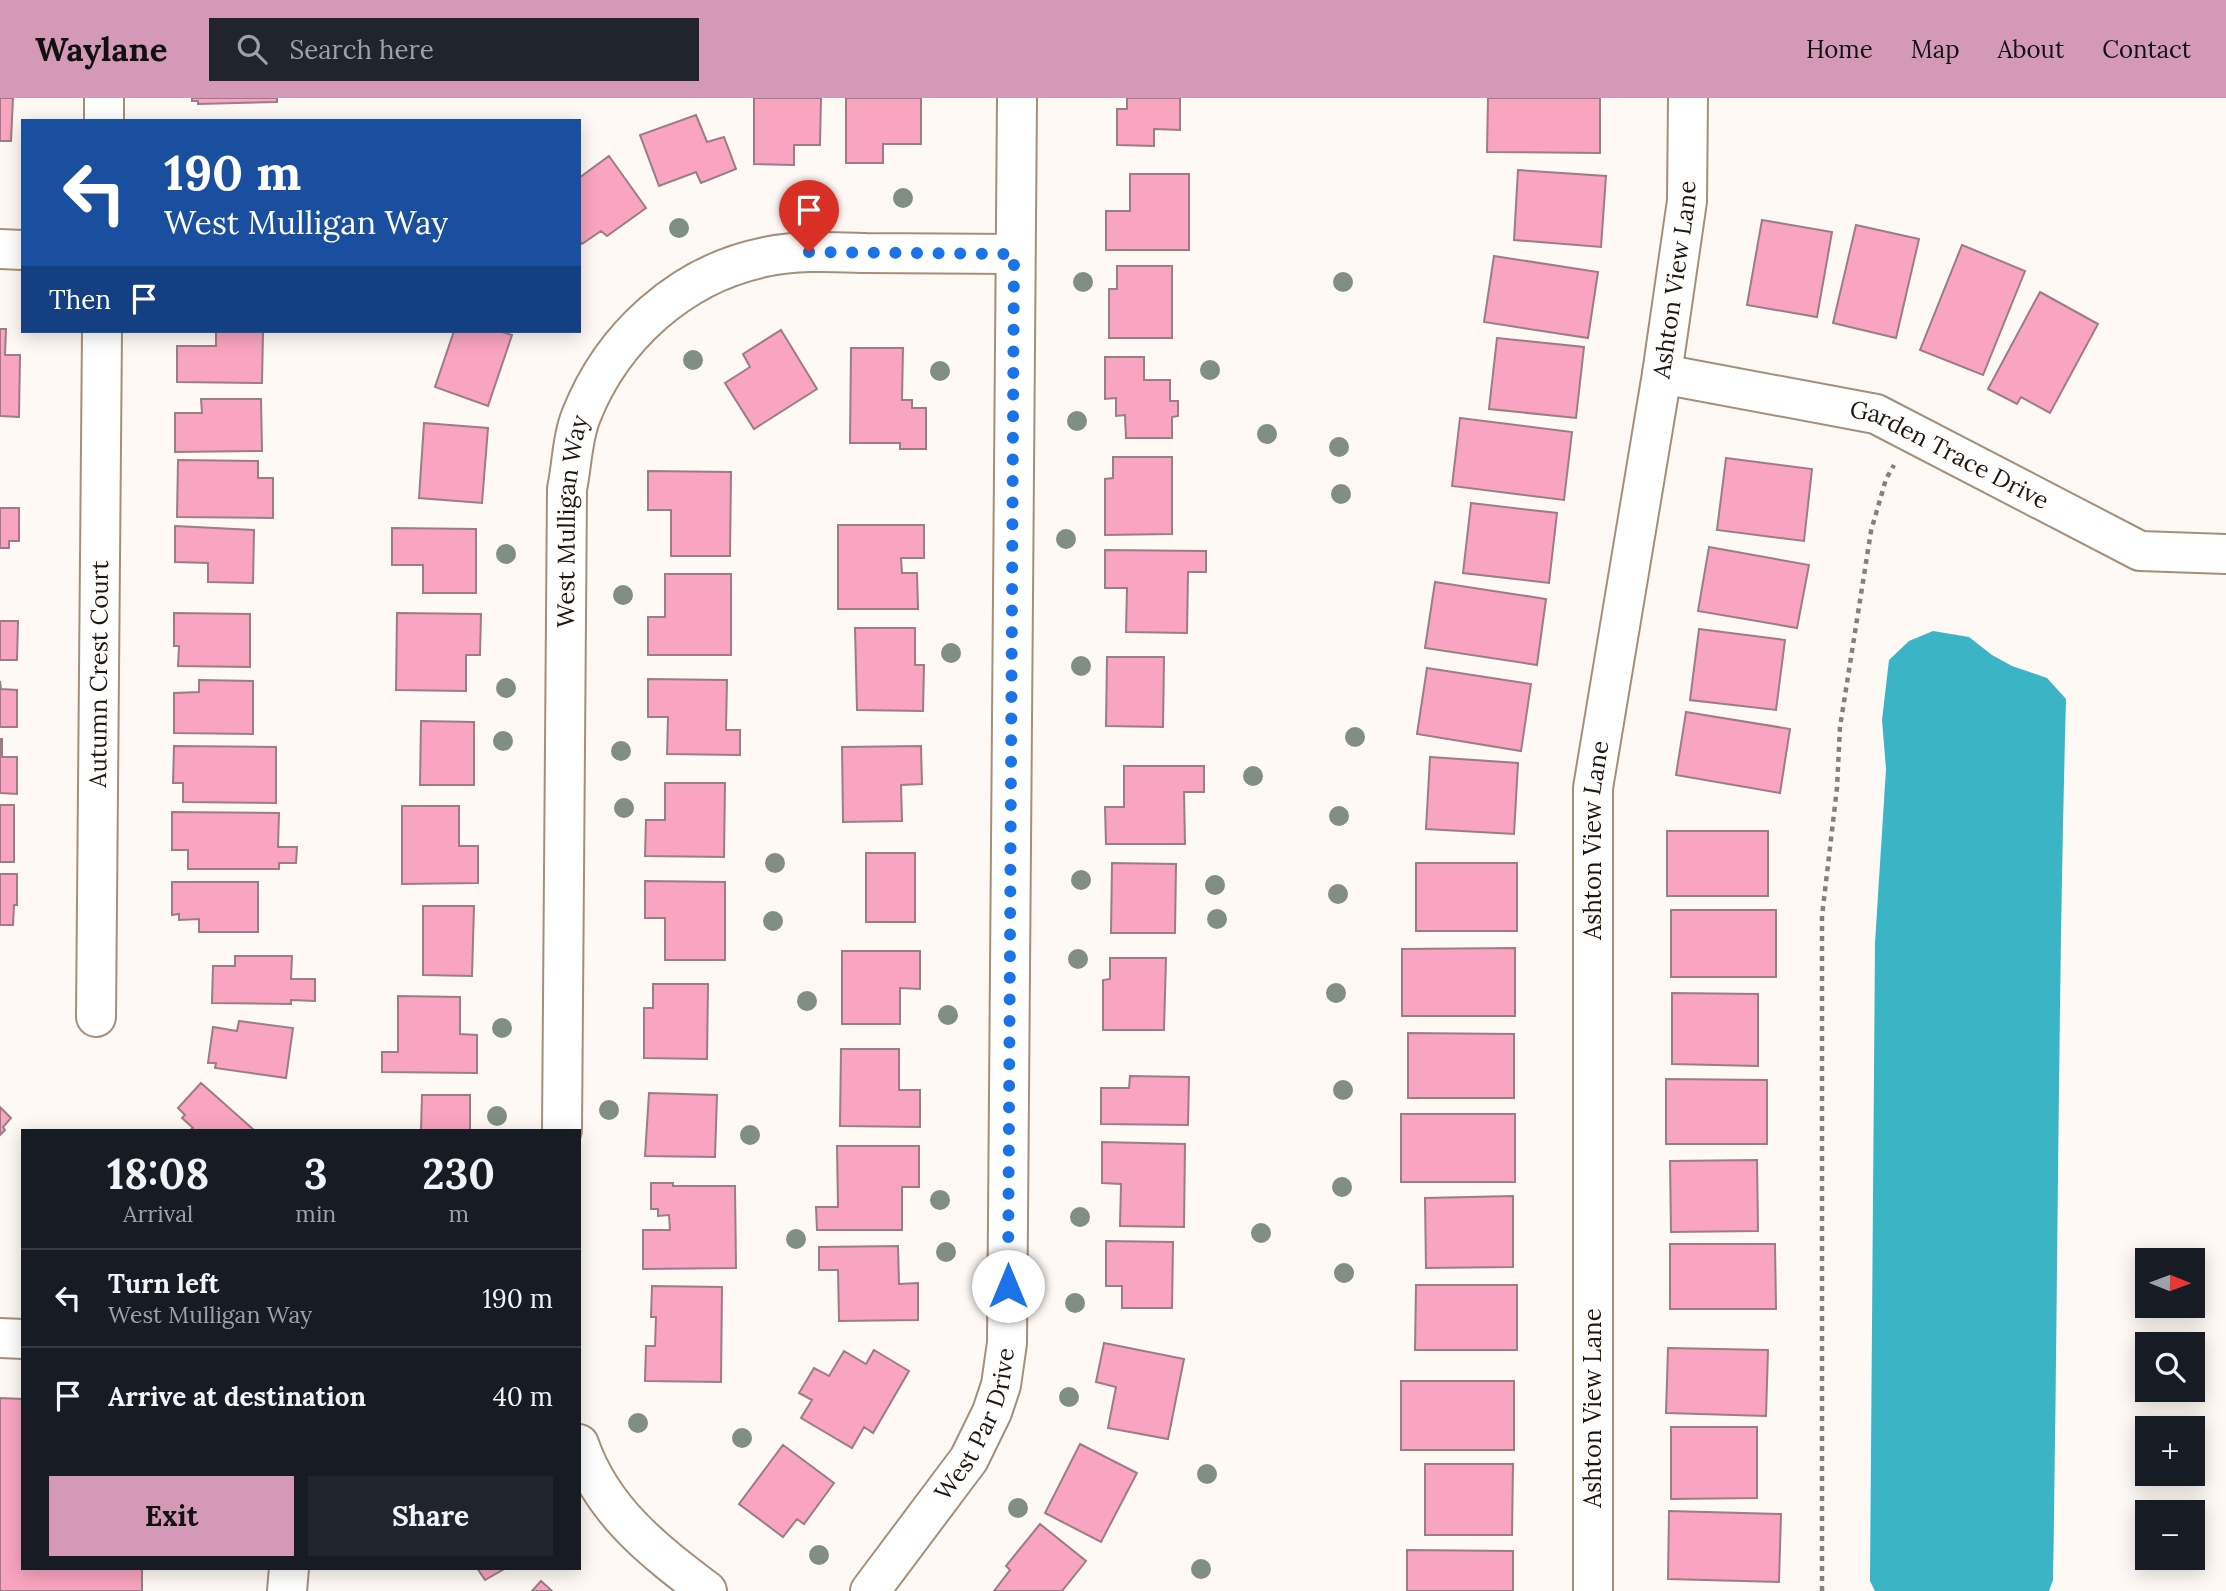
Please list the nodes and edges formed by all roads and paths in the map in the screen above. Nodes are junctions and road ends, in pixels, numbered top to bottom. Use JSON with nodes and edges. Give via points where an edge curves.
{"nodes":[{"id":1,"x":104,"y":98,"type":"edge"},
{"id":2,"x":1017,"y":98,"type":"edge"},
{"id":3,"x":1688,"y":98,"type":"edge"},
{"id":4,"x":104,"y":119,"type":"edge"},
{"id":5,"x":0,"y":249,"type":"edge"},
{"id":6,"x":21,"y":250,"type":"edge"},
{"id":7,"x":1014,"y":254,"type":"junction"},
{"id":8,"x":102,"y":333,"type":"edge"},
{"id":9,"x":1662,"y":374,"type":"junction"},
{"id":10,"x":1894,"y":464,"type":"dead end"},
{"id":11,"x":2226,"y":554,"type":"edge"},
{"id":12,"x":96,"y":1017,"type":"dead end"},
{"id":13,"x":562,"y":1129,"type":"edge"},
{"id":14,"x":0,"y":1338,"type":"edge"},
{"id":15,"x":21,"y":1339,"type":"edge"},
{"id":16,"x":581,"y":1450,"type":"edge"},
{"id":17,"x":289,"y":1570,"type":"edge"},
{"id":18,"x":287,"y":1591,"type":"edge"},
{"id":19,"x":707,"y":1591,"type":"edge"},
{"id":20,"x":870,"y":1591,"type":"edge"},
{"id":21,"x":1593,"y":1591,"type":"edge"},
{"id":22,"x":1822,"y":1591,"type":"edge"}],
"edges":[{"from":1,"to":4,"type":"street"},
{"from":2,"to":7,"type":"street","name":"West Par Drive"},
{"from":3,"to":9,"type":"street","name":"Ashton View Lane","via":[[1687,201]]},
{"from":5,"to":6,"type":"street"},
{"from":7,"to":13,"type":"street","name":"West Mulligan Way","via":[[809,252],[742,262],[685,289],[660,307],[614,354],[591,392],[580,420],[567,489]]},
{"from":7,"to":20,"type":"street","name":"West Par Drive","via":[[1007,1343],[1001,1385],[969,1459]]},
{"from":8,"to":12,"type":"street","name":"Autumn Crest Court"},
{"from":9,"to":11,"type":"street","name":"Garden Trace Drive","via":[[1876,414],[2140,551]]},
{"from":9,"to":21,"type":"street","name":"Ashton View Lane","via":[[1593,788]]},
{"from":10,"to":22,"type":"path","via":[[1871,531],[1840,727],[1838,788],[1822,916]]},
{"from":14,"to":15,"type":"street"},
{"from":16,"to":19,"type":"street","via":[[620,1516],[663,1558]]},
{"from":17,"to":18,"type":"street"}]}
